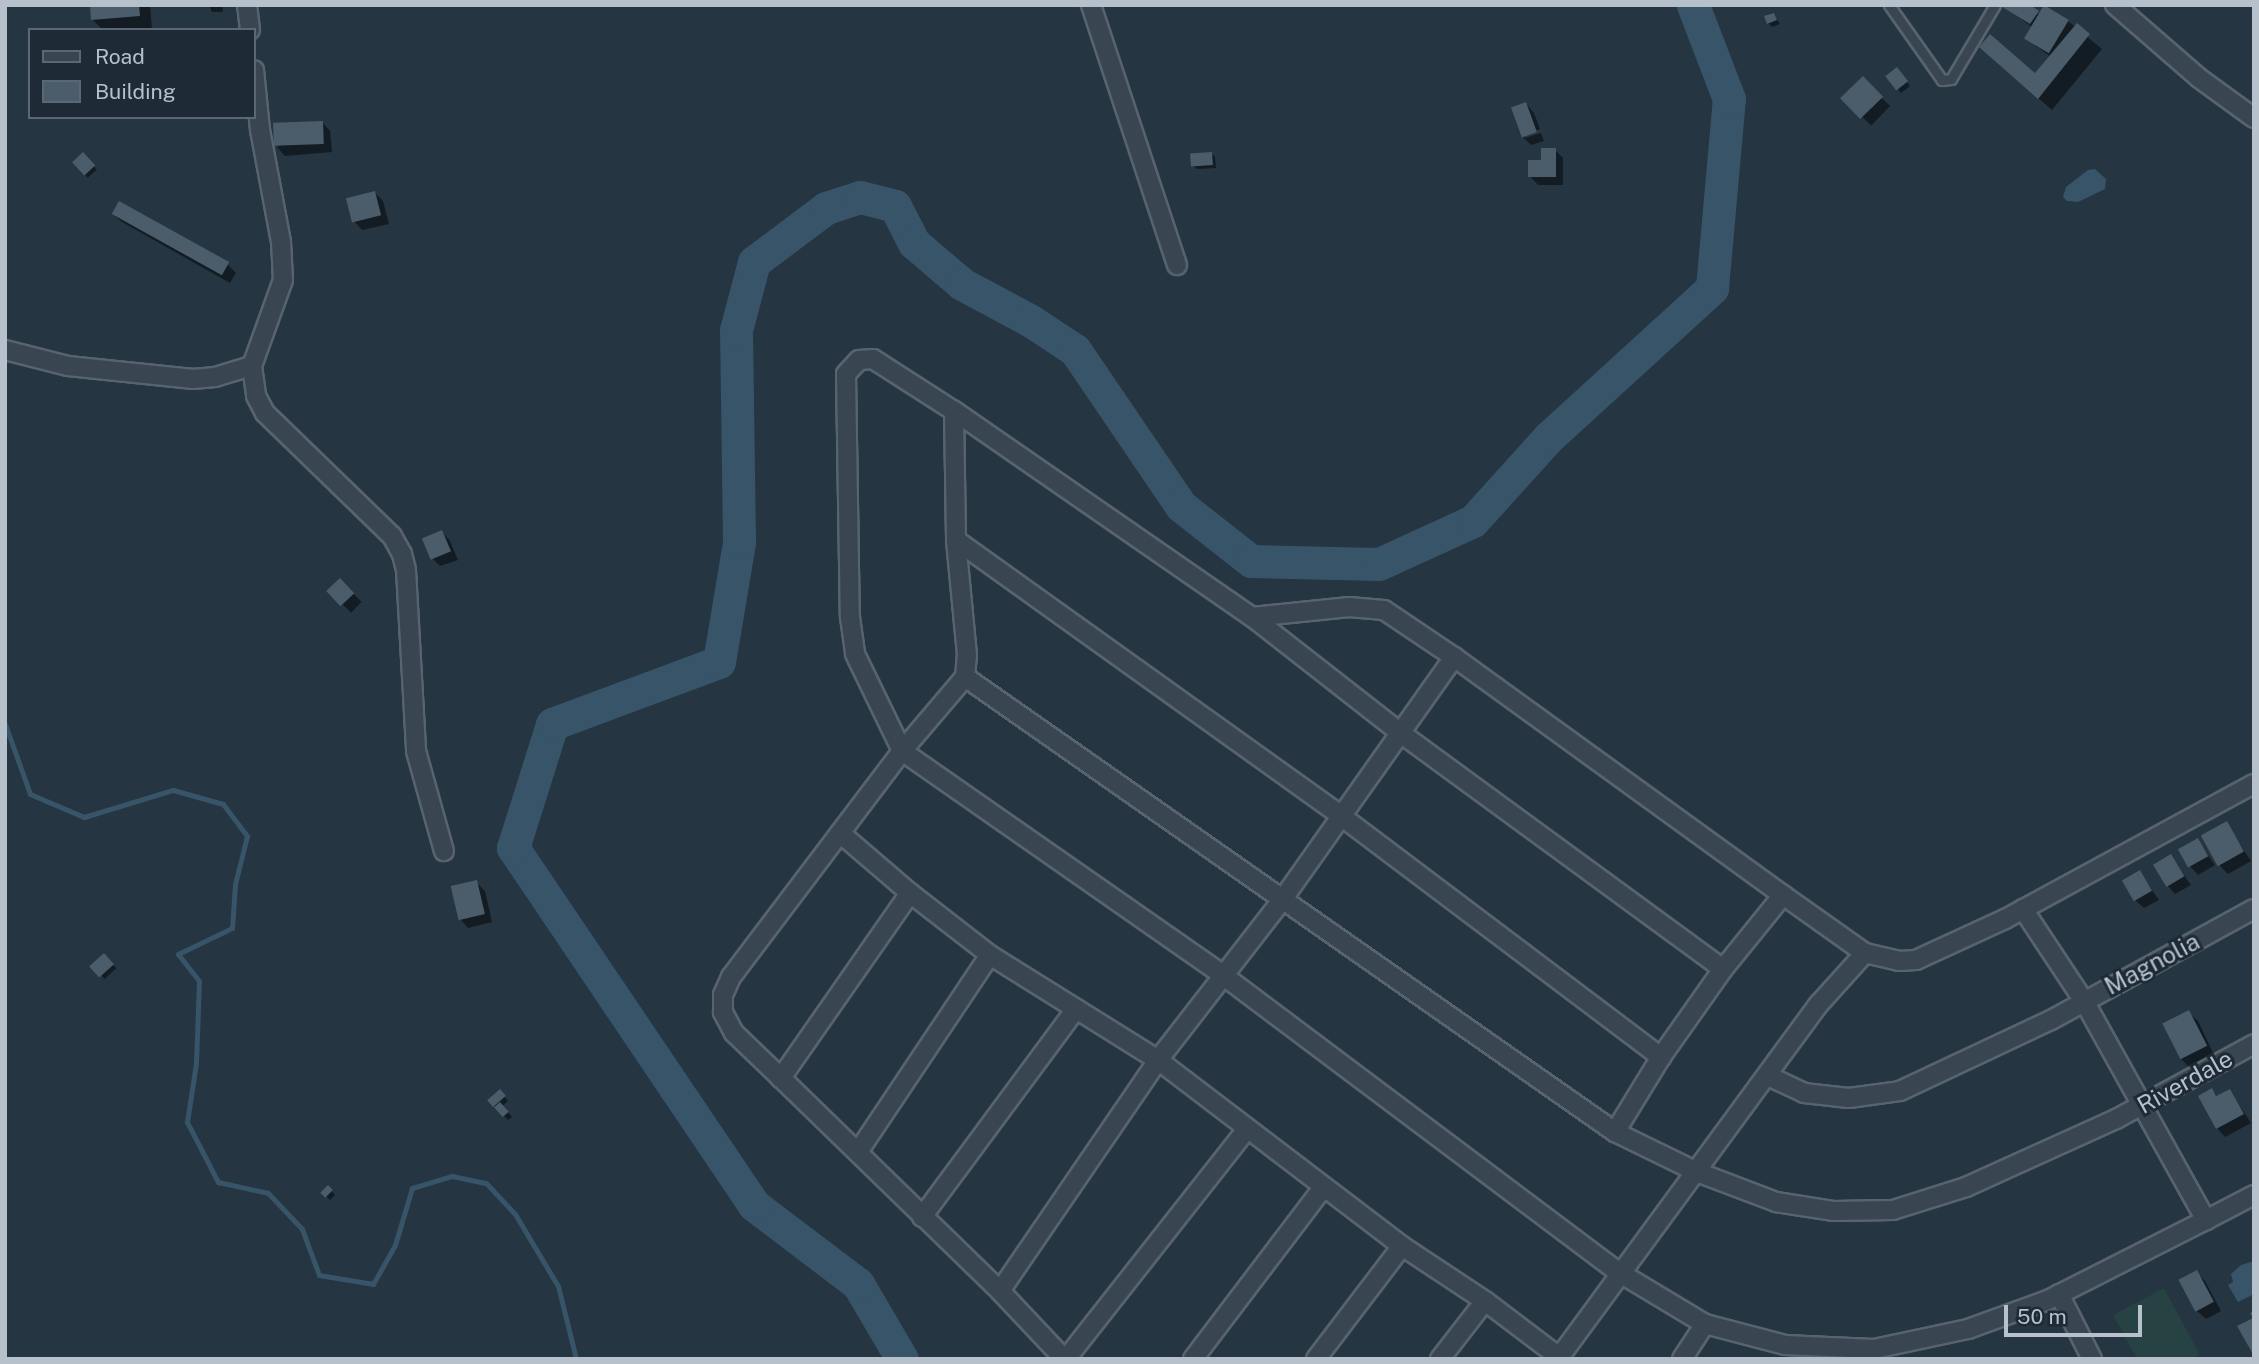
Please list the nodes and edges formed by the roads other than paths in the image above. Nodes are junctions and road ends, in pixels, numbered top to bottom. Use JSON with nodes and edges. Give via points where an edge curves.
{"nodes":[{"id":1,"x":247,"y":5,"type":"edge"},
{"id":2,"x":1091,"y":5,"type":"edge"},
{"id":3,"x":1889,"y":5,"type":"edge"},
{"id":4,"x":1995,"y":5,"type":"edge"},
{"id":5,"x":2115,"y":5,"type":"edge"},
{"id":6,"x":250,"y":28,"type":"edge"},
{"id":7,"x":256,"y":89,"type":"edge"},
{"id":8,"x":2254,"y":118,"type":"edge"},
{"id":9,"x":1177,"y":265,"type":"dead end"},
{"id":10,"x":5,"y":350,"type":"edge"},
{"id":11,"x":252,"y":366,"type":"junction"},
{"id":12,"x":954,"y":411,"type":"junction"},
{"id":13,"x":956,"y":540,"type":"junction"},
{"id":14,"x":1252,"y":617,"type":"junction"},
{"id":15,"x":1454,"y":657,"type":"junction"},
{"id":16,"x":965,"y":677,"type":"junction"},
{"id":17,"x":1402,"y":734,"type":"junction"},
{"id":18,"x":902,"y":751,"type":"junction"},
{"id":19,"x":2254,"y":784,"type":"edge"},
{"id":20,"x":1341,"y":816,"type":"junction"},
{"id":21,"x":840,"y":834,"type":"junction"},
{"id":22,"x":444,"y":851,"type":"dead end"},
{"id":23,"x":910,"y":892,"type":"junction"},
{"id":24,"x":1783,"y":895,"type":"junction"},
{"id":25,"x":1282,"y":900,"type":"junction"},
{"id":26,"x":2023,"y":909,"type":"junction"},
{"id":27,"x":2254,"y":909,"type":"edge"},
{"id":28,"x":1866,"y":953,"type":"junction"},
{"id":29,"x":990,"y":955,"type":"junction"},
{"id":30,"x":1723,"y":969,"type":"junction"},
{"id":31,"x":1224,"y":976,"type":"junction"},
{"id":32,"x":2084,"y":1001,"type":"junction"},
{"id":33,"x":1076,"y":1009,"type":"junction"},
{"id":34,"x":2254,"y":1044,"type":"edge"},
{"id":35,"x":1661,"y":1057,"type":"junction"},
{"id":36,"x":1158,"y":1060,"type":"junction"},
{"id":37,"x":1768,"y":1076,"type":"junction"},
{"id":38,"x":781,"y":1078,"type":"junction"},
{"id":39,"x":2142,"y":1105,"type":"junction"},
{"id":40,"x":1247,"y":1129,"type":"junction"},
{"id":41,"x":1615,"y":1132,"type":"junction"},
{"id":42,"x":858,"y":1152,"type":"junction"},
{"id":43,"x":1697,"y":1172,"type":"junction"},
{"id":44,"x":1323,"y":1188,"type":"junction"},
{"id":45,"x":2254,"y":1195,"type":"edge"},
{"id":46,"x":922,"y":1217,"type":"junction"},
{"id":47,"x":2211,"y":1218,"type":"junction"},
{"id":48,"x":1402,"y":1246,"type":"junction"},
{"id":49,"x":1620,"y":1273,"type":"junction"},
{"id":50,"x":1000,"y":1291,"type":"junction"},
{"id":51,"x":2059,"y":1294,"type":"junction"},
{"id":52,"x":1485,"y":1301,"type":"junction"},
{"id":53,"x":1705,"y":1324,"type":"junction"},
{"id":54,"x":1558,"y":1358,"type":"edge"},
{"id":55,"x":1065,"y":1359,"type":"edge"},
{"id":56,"x":1193,"y":1359,"type":"edge"},
{"id":57,"x":1317,"y":1359,"type":"edge"},
{"id":58,"x":1440,"y":1359,"type":"edge"},
{"id":59,"x":1682,"y":1359,"type":"edge"},
{"id":60,"x":2092,"y":1359,"type":"edge"}],
"edges":[{"from":1,"to":6,"type":"street"},
{"from":2,"to":9,"type":"street"},
{"from":3,"to":4,"type":"lane","via":[[1942,80],[1951,79]]},
{"from":5,"to":8,"type":"street","via":[[2199,78]]},
{"from":7,"to":11,"type":"street","via":[[283,280]]},
{"from":10,"to":11,"type":"street","via":[[68,366],[193,379]]},
{"from":11,"to":22,"type":"street","via":[[256,396],[265,413],[392,537],[402,554],[416,751]]},
{"from":12,"to":13,"type":"street"},
{"from":12,"to":14,"type":"street"},
{"from":12,"to":18,"type":"street","via":[[873,359],[859,360],[846,374],[850,617],[855,654]]},
{"from":13,"to":16,"type":"street"},
{"from":13,"to":20,"type":"street"},
{"from":14,"to":15,"type":"street","via":[[1349,607],[1384,610]]},
{"from":14,"to":17,"type":"street"},
{"from":15,"to":17,"type":"street"},
{"from":15,"to":24,"type":"street"},
{"from":16,"to":18,"type":"street"},
{"from":16,"to":25,"type":"street","name":"Riverdale"},
{"from":17,"to":20,"type":"street"},
{"from":17,"to":30,"type":"street"},
{"from":18,"to":21,"type":"street"},
{"from":18,"to":31,"type":"street"},
{"from":19,"to":26,"type":"street"},
{"from":20,"to":25,"type":"street"},
{"from":20,"to":35,"type":"street"},
{"from":21,"to":23,"type":"street"},
{"from":21,"to":38,"type":"street","via":[[731,977],[723,995],[723,1012],[734,1033]]},
{"from":23,"to":29,"type":"street"},
{"from":23,"to":38,"type":"street"},
{"from":24,"to":28,"type":"street"},
{"from":24,"to":30,"type":"street"},
{"from":25,"to":31,"type":"street"},
{"from":25,"to":41,"type":"street","name":"Riverdale"},
{"from":26,"to":28,"type":"street","via":[[1916,960]]},
{"from":26,"to":32,"type":"street"},
{"from":27,"to":32,"type":"street","name":"Magnolia"},
{"from":28,"to":37,"type":"street","via":[[1819,1004]]},
{"from":29,"to":33,"type":"street"},
{"from":29,"to":42,"type":"street"},
{"from":30,"to":35,"type":"street"},
{"from":31,"to":36,"type":"street"},
{"from":31,"to":49,"type":"street"},
{"from":32,"to":37,"type":"street","name":"Magnolia","via":[[1900,1091],[1849,1098],[1804,1093]]},
{"from":32,"to":39,"type":"street"},
{"from":33,"to":36,"type":"street"},
{"from":33,"to":46,"type":"street"},
{"from":34,"to":39,"type":"street","name":"Riverdale"},
{"from":35,"to":41,"type":"street"},
{"from":36,"to":40,"type":"street"},
{"from":36,"to":50,"type":"street"},
{"from":37,"to":43,"type":"street"},
{"from":38,"to":42,"type":"street"},
{"from":39,"to":43,"type":"street","name":"Riverdale","via":[[1966,1187],[1893,1210],[1833,1211],[1776,1202]]},
{"from":39,"to":47,"type":"street"},
{"from":40,"to":44,"type":"street"},
{"from":40,"to":55,"type":"street"},
{"from":41,"to":43,"type":"street","name":"Riverdale"},
{"from":42,"to":46,"type":"street"},
{"from":43,"to":49,"type":"street"},
{"from":44,"to":48,"type":"street"},
{"from":44,"to":56,"type":"street"},
{"from":45,"to":47,"type":"street"},
{"from":46,"to":50,"type":"street"},
{"from":47,"to":51,"type":"street"},
{"from":48,"to":52,"type":"street"},
{"from":48,"to":57,"type":"street"},
{"from":49,"to":53,"type":"street"},
{"from":49,"to":54,"type":"street"},
{"from":50,"to":55,"type":"street"},
{"from":51,"to":53,"type":"street","via":[[1968,1329],[1874,1349],[1785,1345]]},
{"from":51,"to":60,"type":"street"},
{"from":52,"to":54,"type":"street"},
{"from":52,"to":58,"type":"street"},
{"from":53,"to":59,"type":"street"}]}
